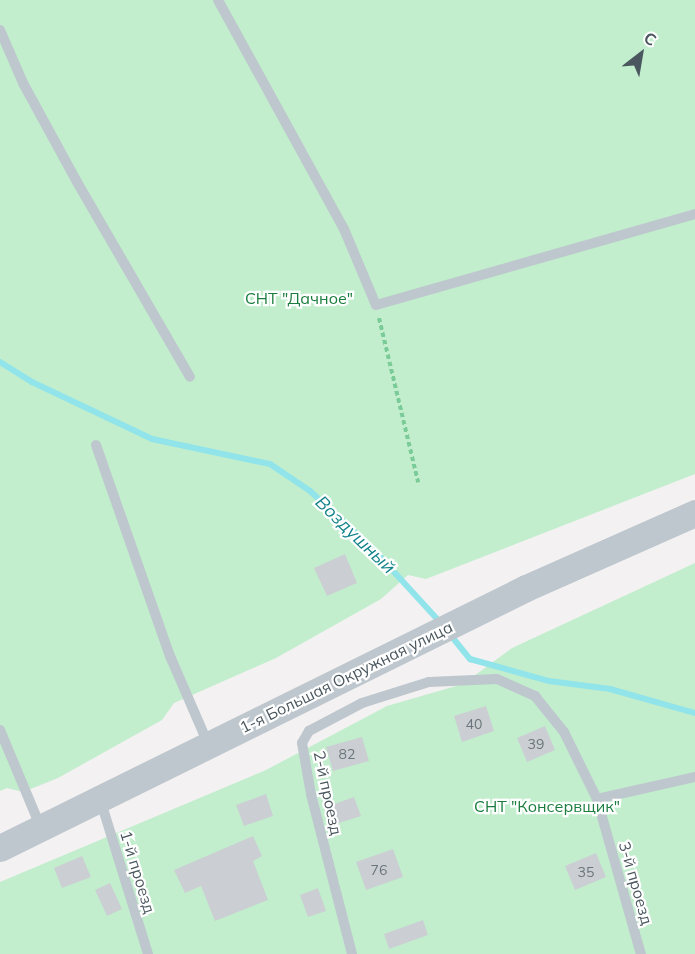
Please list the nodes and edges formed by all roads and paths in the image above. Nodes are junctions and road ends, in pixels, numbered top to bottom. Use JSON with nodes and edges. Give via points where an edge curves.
{"nodes":[{"id":1,"x":218,"y":0,"type":"edge"},
{"id":2,"x":0,"y":30,"type":"edge"},
{"id":3,"x":695,"y":214,"type":"edge"},
{"id":4,"x":376,"y":305,"type":"junction"},
{"id":5,"x":190,"y":377,"type":"dead end"},
{"id":6,"x":96,"y":445,"type":"dead end"},
{"id":7,"x":417,"y":482,"type":"dead end"},
{"id":8,"x":695,"y":513,"type":"edge"},
{"id":9,"x":429,"y":682,"type":"joint"},
{"id":10,"x":0,"y":730,"type":"edge"},
{"id":11,"x":208,"y":744,"type":"junction"},
{"id":12,"x":695,"y":777,"type":"edge"},
{"id":13,"x":100,"y":799,"type":"junction"},
{"id":14,"x":597,"y":799,"type":"junction"},
{"id":15,"x":41,"y":828,"type":"junction"},
{"id":16,"x":0,"y":848,"type":"edge"},
{"id":17,"x":148,"y":954,"type":"edge"},
{"id":18,"x":352,"y":954,"type":"edge"},
{"id":19,"x":640,"y":954,"type":"edge"}],
"edges":[{"from":1,"to":4,"type":"lane","via":[[344,229]]},
{"from":2,"to":5,"type":"lane","via":[[77,182]]},
{"from":3,"to":4,"type":"lane"},
{"from":4,"to":7,"type":"path"},
{"from":6,"to":11,"type":"lane","via":[[170,656]]},
{"from":8,"to":11,"type":"street","name":"1-я Большая Окружная улица","via":[[526,588]]},
{"from":9,"to":14,"type":"lane","name":"3-й проезд","via":[[496,679],[535,696],[564,732]]},
{"from":9,"to":18,"type":"lane","name":"2-й проезд","via":[[362,703],[309,731],[303,743],[310,794]]},
{"from":10,"to":15,"type":"lane"},
{"from":11,"to":13,"type":"street","name":"1-я Большая Окружная улица"},
{"from":12,"to":14,"type":"lane"},
{"from":13,"to":15,"type":"street","name":"1-я Большая Окружная улица"},
{"from":13,"to":17,"type":"lane","name":"1-й проезд"},
{"from":14,"to":19,"type":"lane","name":"3-й проезд"},
{"from":15,"to":16,"type":"street","name":"1-я Большая Окружная улица"}]}
